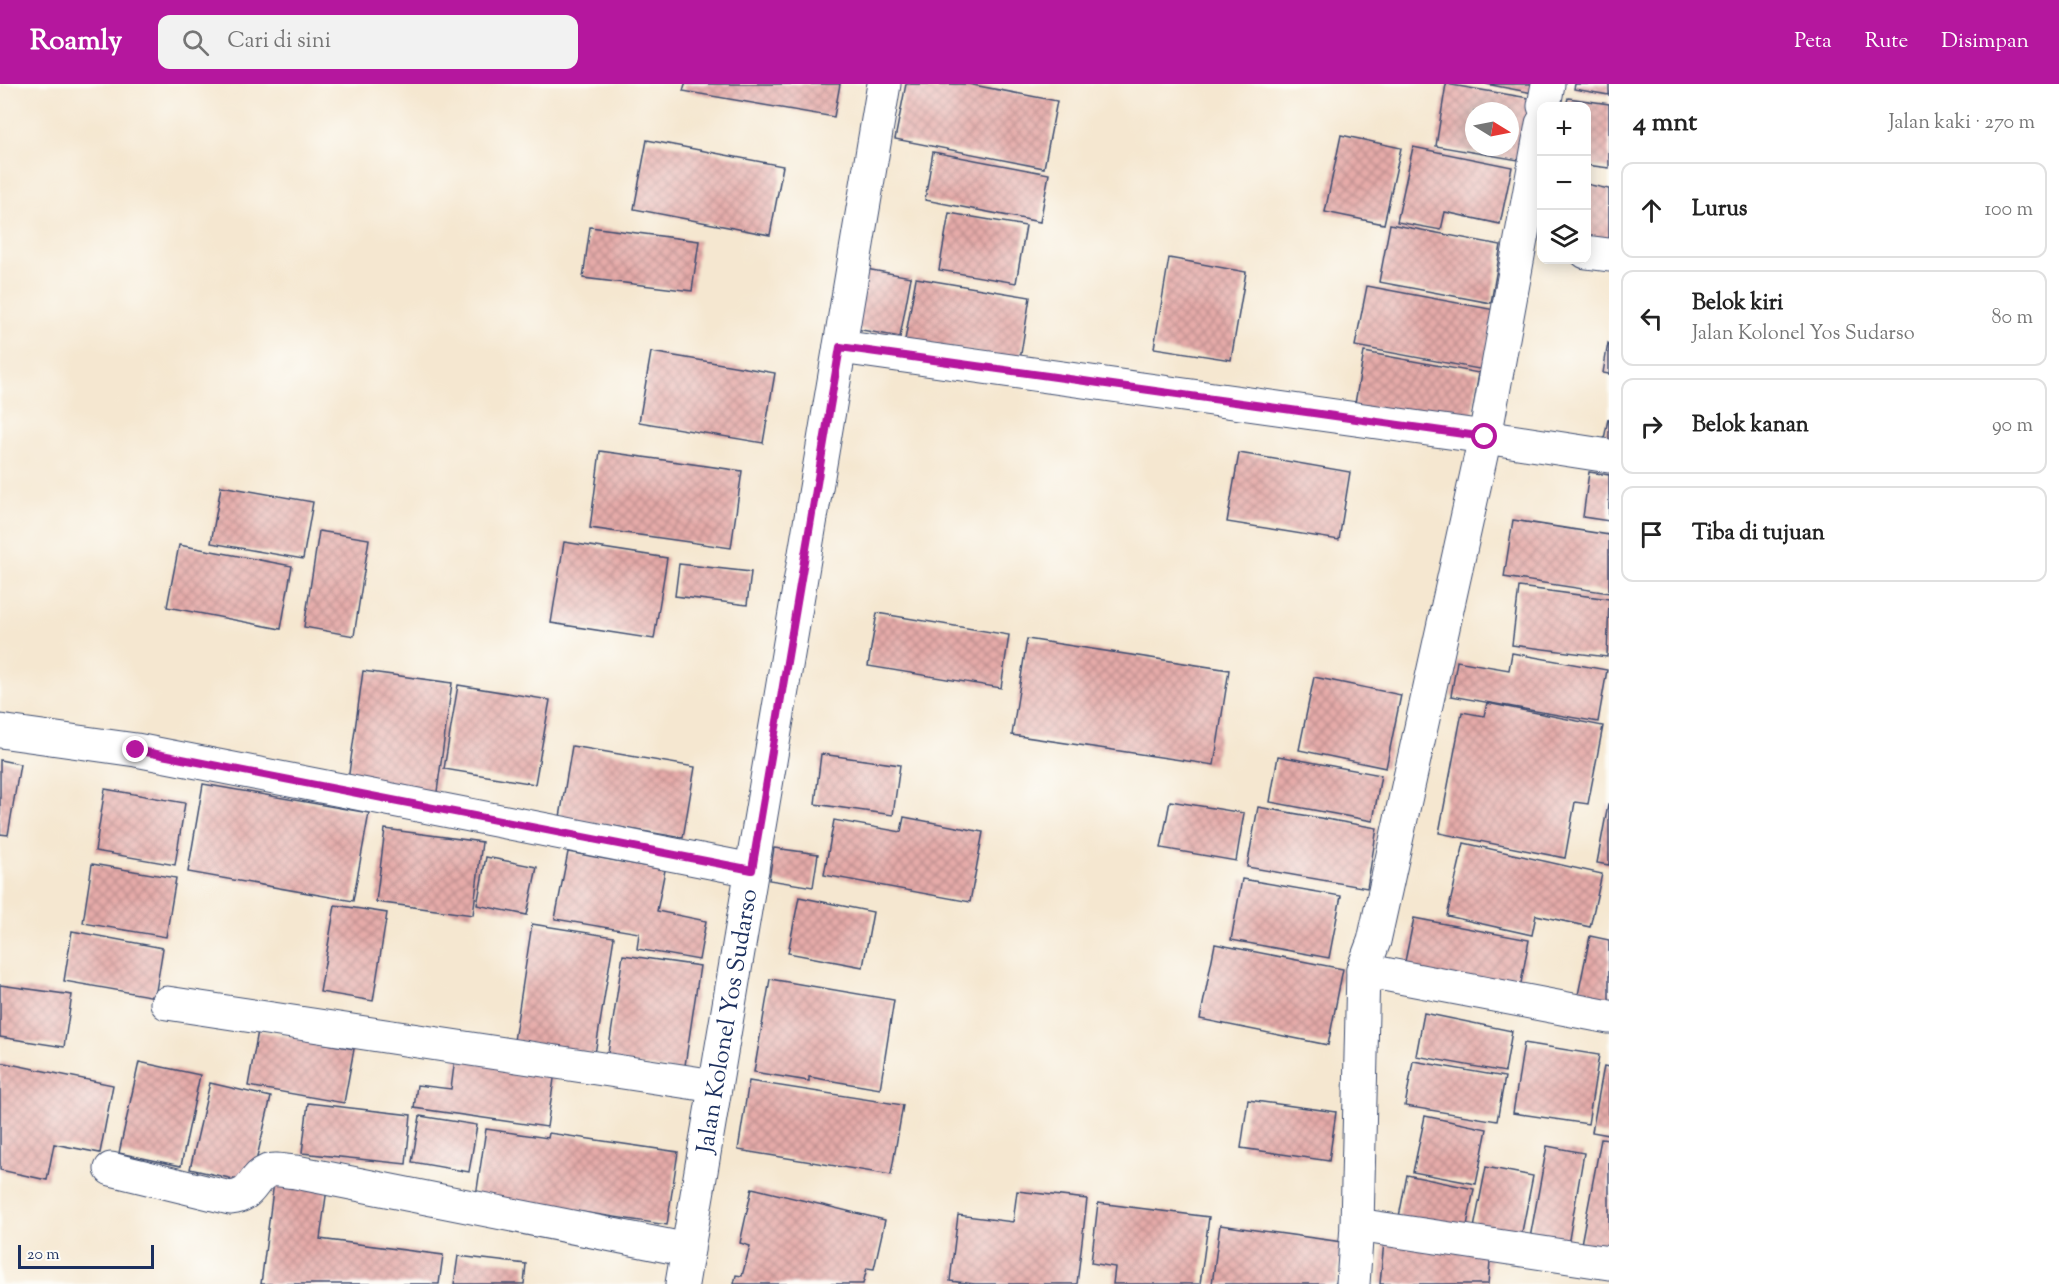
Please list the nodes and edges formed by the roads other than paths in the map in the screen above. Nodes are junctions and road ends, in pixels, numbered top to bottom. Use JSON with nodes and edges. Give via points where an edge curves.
{"nodes":[{"id":1,"x":884,"y":84,"type":"edge"},
{"id":2,"x":1548,"y":84,"type":"edge"},
{"id":3,"x":1545,"y":102,"type":"edge"},
{"id":4,"x":1539,"y":156,"type":"edge"},
{"id":5,"x":1532,"y":244,"type":"edge"},
{"id":6,"x":1591,"y":253,"type":"edge"},
{"id":7,"x":1609,"y":255,"type":"edge"},
{"id":8,"x":840,"y":347,"type":"junction"},
{"id":9,"x":1485,"y":437,"type":"junction"},
{"id":10,"x":1609,"y":456,"type":"edge"},
{"id":11,"x":0,"y":731,"type":"edge"},
{"id":12,"x":752,"y":870,"type":"junction"},
{"id":13,"x":1364,"y":970,"type":"junction"},
{"id":14,"x":167,"y":1003,"type":"dead end"},
{"id":15,"x":1609,"y":1017,"type":"edge"},
{"id":16,"x":715,"y":1086,"type":"junction"},
{"id":17,"x":111,"y":1169,"type":"dead end"},
{"id":18,"x":1357,"y":1225,"type":"junction"},
{"id":19,"x":688,"y":1250,"type":"junction"},
{"id":20,"x":1609,"y":1263,"type":"edge"},
{"id":21,"x":682,"y":1284,"type":"edge"},
{"id":22,"x":1353,"y":1284,"type":"edge"}],
"edges":[{"from":1,"to":8,"type":"street","name":"Jalan Kolonel Yos Sudarso"},
{"from":2,"to":3,"type":"street"},
{"from":4,"to":5,"type":"street"},
{"from":5,"to":9,"type":"street"},
{"from":6,"to":7,"type":"street"},
{"from":8,"to":9,"type":"street"},
{"from":8,"to":12,"type":"street","name":"Jalan Kolonel Yos Sudarso"},
{"from":9,"to":10,"type":"street"},
{"from":9,"to":13,"type":"street","via":[[1374,941]]},
{"from":11,"to":12,"type":"street","via":[[136,750]]},
{"from":12,"to":16,"type":"street","name":"Jalan Kolonel Yos Sudarso"},
{"from":13,"to":15,"type":"street"},
{"from":13,"to":18,"type":"street"},
{"from":14,"to":16,"type":"street"},
{"from":16,"to":19,"type":"street","name":"Jalan Kolonel Yos Sudarso"},
{"from":17,"to":19,"type":"street","via":[[230,1197],[244,1195],[269,1171],[296,1172]]},
{"from":18,"to":20,"type":"street"},
{"from":18,"to":22,"type":"street"},
{"from":19,"to":21,"type":"street","name":"Jalan Kolonel Yos Sudarso"}]}
